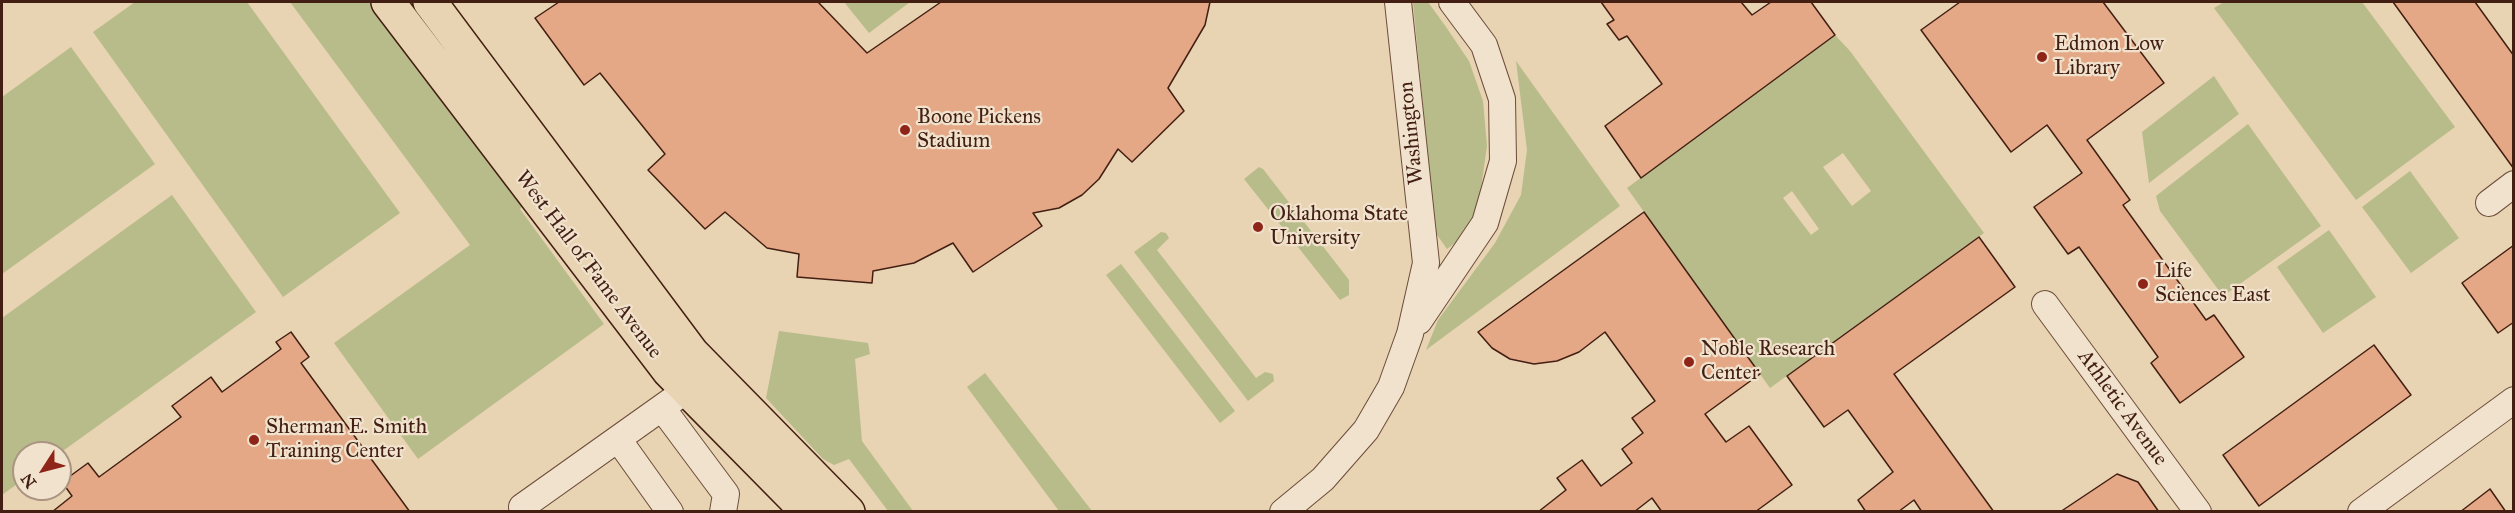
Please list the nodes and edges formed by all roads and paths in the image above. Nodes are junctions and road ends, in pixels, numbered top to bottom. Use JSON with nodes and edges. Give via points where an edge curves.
{"nodes":[{"id":1,"x":387,"y":2,"type":"edge"},
{"id":2,"x":430,"y":2,"type":"edge"},
{"id":3,"x":1398,"y":2,"type":"edge"},
{"id":4,"x":1452,"y":2,"type":"edge"},
{"id":5,"x":2514,"y":184,"type":"edge"},
{"id":6,"x":2488,"y":203,"type":"dead end"},
{"id":7,"x":2045,"y":304,"type":"dead end"},
{"id":8,"x":1410,"y":334,"type":"junction"},
{"id":9,"x":675,"y":398,"type":"junction"},
{"id":10,"x":2514,"y":400,"type":"edge"},
{"id":11,"x":618,"y":439,"type":"junction"},
{"id":12,"x":525,"y":512,"type":"edge"},
{"id":13,"x":670,"y":512,"type":"edge"},
{"id":14,"x":723,"y":512,"type":"edge"},
{"id":15,"x":808,"y":512,"type":"edge"},
{"id":16,"x":848,"y":512,"type":"edge"},
{"id":17,"x":1283,"y":512,"type":"edge"},
{"id":18,"x":2198,"y":512,"type":"edge"},
{"id":19,"x":2361,"y":512,"type":"edge"}],
"edges":[{"from":1,"to":9,"type":"main road","name":"West Hall of Fame Avenue","via":[[669,371]]},
{"from":2,"to":16,"type":"main road","name":"West Hall of Fame Avenue","via":[[692,353]]},
{"from":3,"to":8,"type":"street","name":"Washington","via":[[1426,262]]},
{"from":4,"to":8,"type":"street","via":[[1484,45],[1502,99],[1503,161],[1485,223]]},
{"from":5,"to":6,"type":"street"},
{"from":7,"to":18,"type":"street","name":"Athletic Avenue"},
{"from":8,"to":17,"type":"street","via":[[1391,387],[1366,430],[1323,479]]},
{"from":9,"to":11,"type":"street"},
{"from":9,"to":14,"type":"street","via":[[726,494]]},
{"from":9,"to":15,"type":"main road","name":"West Hall of Fame Avenue"},
{"from":10,"to":19,"type":"street"},
{"from":11,"to":12,"type":"street","via":[[522,507]]},
{"from":11,"to":13,"type":"street"}]}
